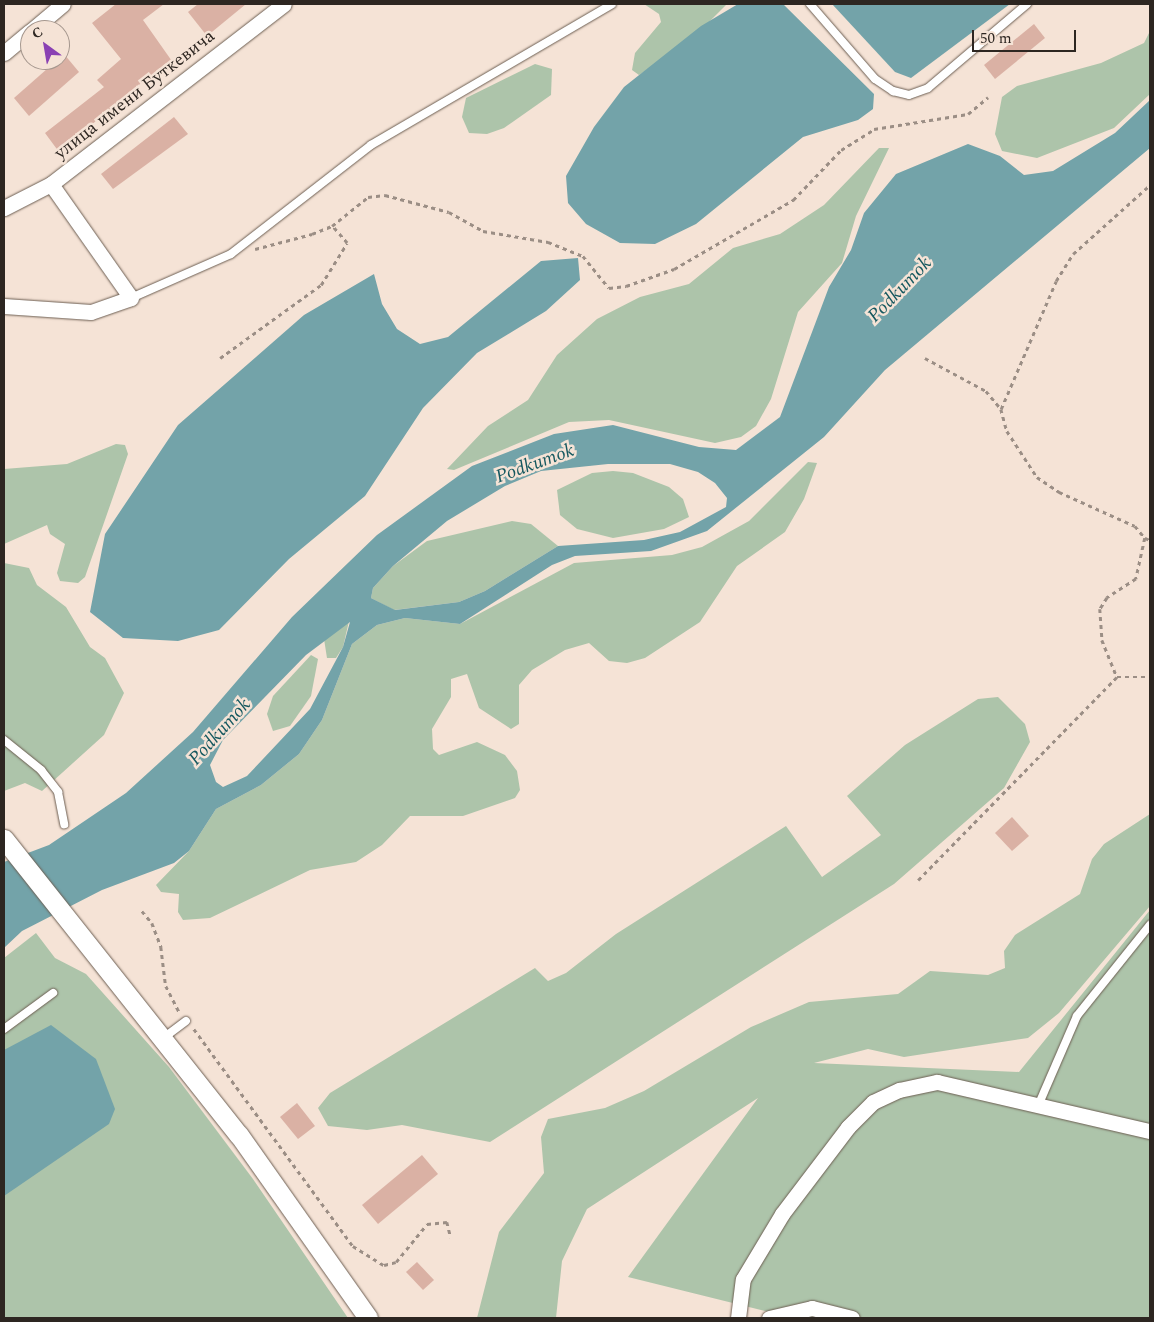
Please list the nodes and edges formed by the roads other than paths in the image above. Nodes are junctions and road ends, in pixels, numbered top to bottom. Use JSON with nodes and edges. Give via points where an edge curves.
{"nodes":[{"id":1,"x":64,"y":4,"type":"edge"},
{"id":2,"x":284,"y":4,"type":"edge"},
{"id":3,"x":612,"y":4,"type":"edge"},
{"id":4,"x":810,"y":4,"type":"edge"},
{"id":5,"x":1027,"y":4,"type":"edge"},
{"id":6,"x":44,"y":20,"type":"edge"},
{"id":7,"x":20,"y":40,"type":"edge"},
{"id":8,"x":4,"y":53,"type":"edge"},
{"id":9,"x":51,"y":184,"type":"junction"},
{"id":10,"x":4,"y":208,"type":"edge"},
{"id":11,"x":131,"y":298,"type":"junction"},
{"id":12,"x":4,"y":306,"type":"edge"},
{"id":13,"x":4,"y":740,"type":"edge"},
{"id":14,"x":64,"y":824,"type":"dead end"},
{"id":15,"x":4,"y":839,"type":"edge"},
{"id":16,"x":1150,"y":925,"type":"edge"},
{"id":17,"x":53,"y":993,"type":"dead end"},
{"id":18,"x":186,"y":1021,"type":"road end"},
{"id":19,"x":4,"y":1029,"type":"edge"},
{"id":20,"x":162,"y":1039,"type":"junction"},
{"id":21,"x":1037,"y":1108,"type":"junction"},
{"id":22,"x":1150,"y":1131,"type":"edge"},
{"id":23,"x":368,"y":1318,"type":"edge"},
{"id":24,"x":738,"y":1318,"type":"edge"},
{"id":25,"x":769,"y":1318,"type":"edge"},
{"id":26,"x":852,"y":1318,"type":"edge"}],
"edges":[{"from":1,"to":6,"type":"street"},
{"from":2,"to":9,"type":"street","name":"улица имени Буткевича"},
{"from":3,"to":11,"type":"lane","via":[[371,145],[231,254]]},
{"from":4,"to":5,"type":"lane","via":[[875,79],[893,92],[909,95],[928,88]]},
{"from":7,"to":8,"type":"street"},
{"from":9,"to":10,"type":"street","name":"улица имени Буткевича"},
{"from":9,"to":11,"type":"street"},
{"from":11,"to":12,"type":"street","via":[[91,312]]},
{"from":13,"to":14,"type":"lane","via":[[41,770],[58,792]]},
{"from":15,"to":20,"type":"street"},
{"from":16,"to":21,"type":"lane","via":[[1077,1016]]},
{"from":17,"to":19,"type":"lane"},
{"from":18,"to":20,"type":"lane"},
{"from":20,"to":23,"type":"street","via":[[239,1135]]},
{"from":21,"to":22,"type":"street"},
{"from":21,"to":24,"type":"street","via":[[937,1082],[898,1090],[873,1102],[848,1127],[782,1214],[743,1279]]},
{"from":25,"to":26,"type":"street","via":[[812,1308]]}]}
